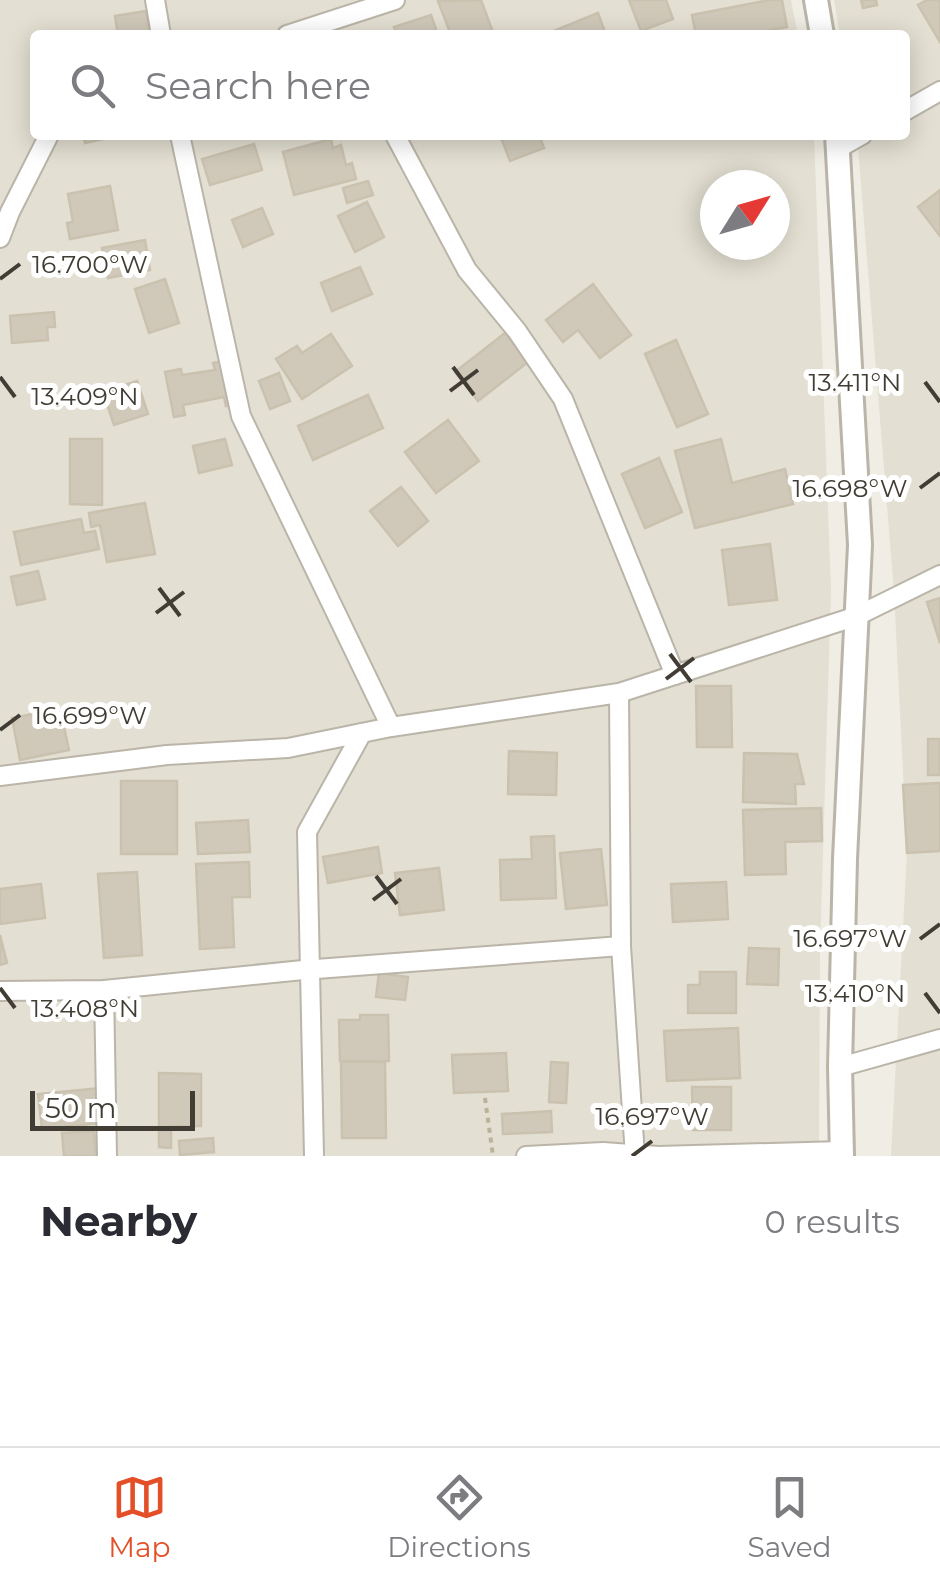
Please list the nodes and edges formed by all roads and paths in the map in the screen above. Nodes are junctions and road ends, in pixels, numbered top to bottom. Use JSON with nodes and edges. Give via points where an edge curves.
{"nodes":[{"id":1,"x":155,"y":0,"type":"edge"},
{"id":2,"x":395,"y":0,"type":"edge"},
{"id":3,"x":816,"y":0,"type":"edge"},
{"id":4,"x":346,"y":26,"type":"edge"},
{"id":5,"x":159,"y":30,"type":"edge"},
{"id":6,"x":320,"y":30,"type":"edge"},
{"id":7,"x":821,"y":30,"type":"edge"},
{"id":8,"x":940,"y":91,"type":"edge"},
{"id":9,"x":910,"y":108,"type":"edge"},
{"id":10,"x":47,"y":140,"type":"edge"},
{"id":11,"x":181,"y":140,"type":"edge"},
{"id":12,"x":398,"y":140,"type":"edge"},
{"id":13,"x":838,"y":141,"type":"edge"},
{"id":14,"x":0,"y":238,"type":"edge"},
{"id":15,"x":940,"y":575,"type":"edge"},
{"id":16,"x":857,"y":616,"type":"junction"},
{"id":17,"x":674,"y":676,"type":"junction"},
{"id":18,"x":619,"y":692,"type":"junction"},
{"id":19,"x":392,"y":728,"type":"junction"},
{"id":20,"x":362,"y":734,"type":"junction"},
{"id":21,"x":0,"y":776,"type":"edge"},
{"id":22,"x":622,"y":946,"type":"junction"},
{"id":23,"x":311,"y":969,"type":"junction"},
{"id":24,"x":104,"y":990,"type":"junction"},
{"id":25,"x":0,"y":991,"type":"edge"},
{"id":26,"x":940,"y":1040,"type":"edge"},
{"id":27,"x":840,"y":1067,"type":"junction"},
{"id":28,"x":485,"y":1098,"type":"dead end"},
{"id":29,"x":842,"y":1154,"type":"edge"},
{"id":30,"x":635,"y":1155,"type":"edge"},
{"id":31,"x":107,"y":1156,"type":"edge"},
{"id":32,"x":314,"y":1156,"type":"edge"},
{"id":33,"x":493,"y":1156,"type":"edge"},
{"id":34,"x":526,"y":1156,"type":"edge"}],
"edges":[{"from":1,"to":5,"type":"street"},
{"from":2,"to":4,"type":"street"},
{"from":3,"to":7,"type":"street"},
{"from":4,"to":6,"type":"street"},
{"from":8,"to":9,"type":"street"},
{"from":10,"to":14,"type":"street"},
{"from":11,"to":19,"type":"street","via":[[241,416]]},
{"from":12,"to":17,"type":"street","via":[[467,270],[563,399]]},
{"from":13,"to":16,"type":"street","via":[[860,545]]},
{"from":15,"to":16,"type":"street"},
{"from":16,"to":17,"type":"street"},
{"from":16,"to":27,"type":"street"},
{"from":17,"to":18,"type":"street"},
{"from":18,"to":19,"type":"street"},
{"from":18,"to":22,"type":"street"},
{"from":19,"to":20,"type":"street"},
{"from":20,"to":21,"type":"street","via":[[288,748]]},
{"from":20,"to":23,"type":"street","via":[[307,832]]},
{"from":22,"to":23,"type":"street"},
{"from":22,"to":30,"type":"street"},
{"from":23,"to":24,"type":"street"},
{"from":23,"to":32,"type":"street"},
{"from":24,"to":25,"type":"street"},
{"from":24,"to":31,"type":"street"},
{"from":26,"to":27,"type":"street"},
{"from":27,"to":29,"type":"street"},
{"from":28,"to":33,"type":"path"},
{"from":29,"to":30,"type":"street"},
{"from":30,"to":34,"type":"street"}]}
